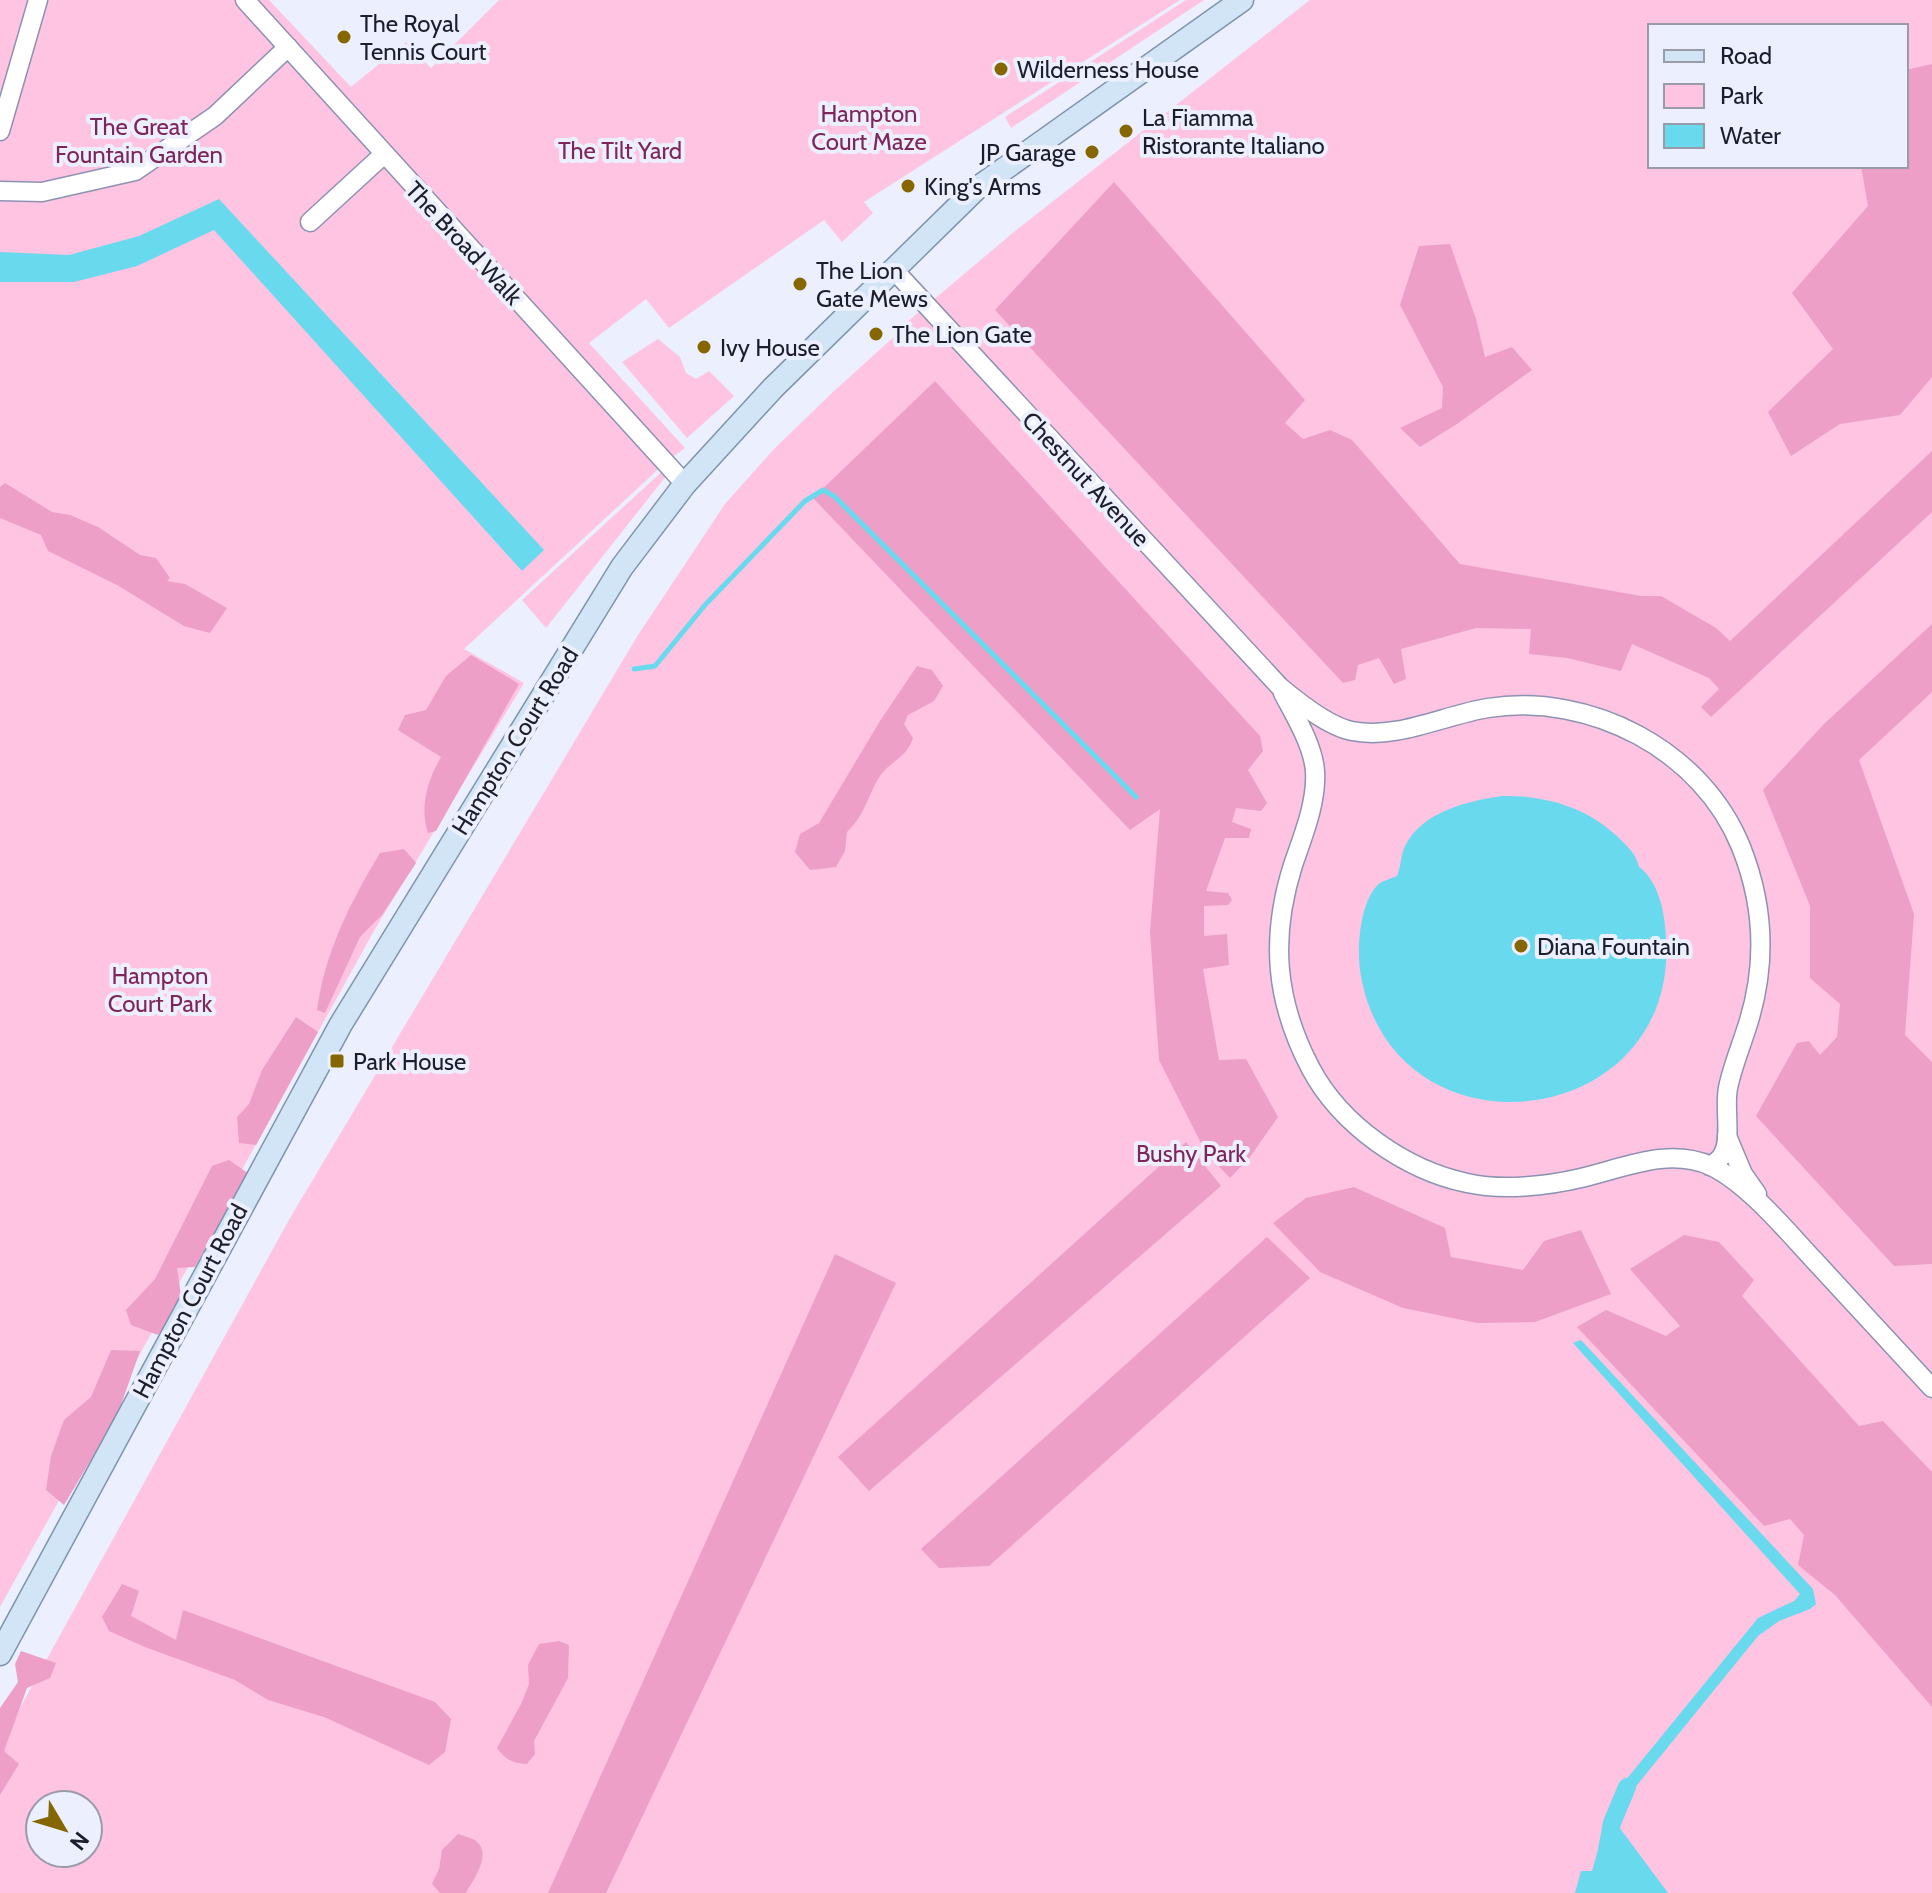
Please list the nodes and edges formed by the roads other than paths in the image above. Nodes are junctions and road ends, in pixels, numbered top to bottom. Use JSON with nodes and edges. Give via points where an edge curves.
{"nodes":[{"id":1,"x":38,"y":0,"type":"edge"},
{"id":2,"x":245,"y":0,"type":"edge"},
{"id":3,"x":1242,"y":0,"type":"edge"},
{"id":4,"x":288,"y":47,"type":"junction"},
{"id":5,"x":0,"y":131,"type":"edge"},
{"id":6,"x":383,"y":155,"type":"junction"},
{"id":7,"x":0,"y":191,"type":"edge"},
{"id":8,"x":310,"y":222,"type":"dead end"},
{"id":9,"x":893,"y":269,"type":"junction"},
{"id":10,"x":685,"y":484,"type":"junction"},
{"id":11,"x":1280,"y":687,"type":"junction"},
{"id":12,"x":1337,"y":725,"type":"junction"},
{"id":13,"x":1308,"y":747,"type":"junction"},
{"id":14,"x":1727,"y":1136,"type":"junction"},
{"id":15,"x":1710,"y":1166,"type":"junction"},
{"id":16,"x":1770,"y":1213,"type":"junction"},
{"id":17,"x":1932,"y":1388,"type":"edge"},
{"id":18,"x":0,"y":1654,"type":"edge"}],
"edges":[{"from":1,"to":5,"type":"street"},
{"from":2,"to":4,"type":"street","name":"The Broad Walk"},
{"from":3,"to":9,"type":"main road","name":"Hampton Court Road","via":[[976,189]]},
{"from":4,"to":6,"type":"street","name":"The Broad Walk"},
{"from":4,"to":7,"type":"street","via":[[215,116],[135,171],[42,192]]},
{"from":6,"to":8,"type":"street"},
{"from":6,"to":10,"type":"street","name":"The Broad Walk"},
{"from":9,"to":10,"type":"main road","name":"Hampton Court Road","via":[[804,355]]},
{"from":9,"to":11,"type":"street","name":"Chestnut Avenue"},
{"from":10,"to":18,"type":"main road","name":"Hampton Court Road","via":[[622,567],[341,1024]]},
{"from":11,"to":12,"type":"street","name":"Chestnut Avenue"},
{"from":11,"to":13,"type":"street","name":"Chestnut Avenue"},
{"from":12,"to":13,"type":"street"},
{"from":12,"to":14,"type":"street","name":"Chestnut Avenue","via":[[1371,733],[1490,708],[1575,711],[1647,740],[1706,789],[1737,837],[1760,914],[1759,978],[1728,1088]]},
{"from":13,"to":15,"type":"street","name":"Chestnut Avenue","via":[[1315,771],[1312,802],[1281,905],[1281,983],[1312,1070],[1344,1113],[1396,1154],[1470,1184],[1550,1183],[1653,1159]]},
{"from":14,"to":15,"type":"street","name":"Chestnut Avenue","via":[[1723,1154]]},
{"from":14,"to":16,"type":"street","name":"Chestnut Avenue","via":[[1743,1174]]},
{"from":15,"to":16,"type":"street","name":"Chestnut Avenue"},
{"from":16,"to":17,"type":"street","name":"Chestnut Avenue"}]}
